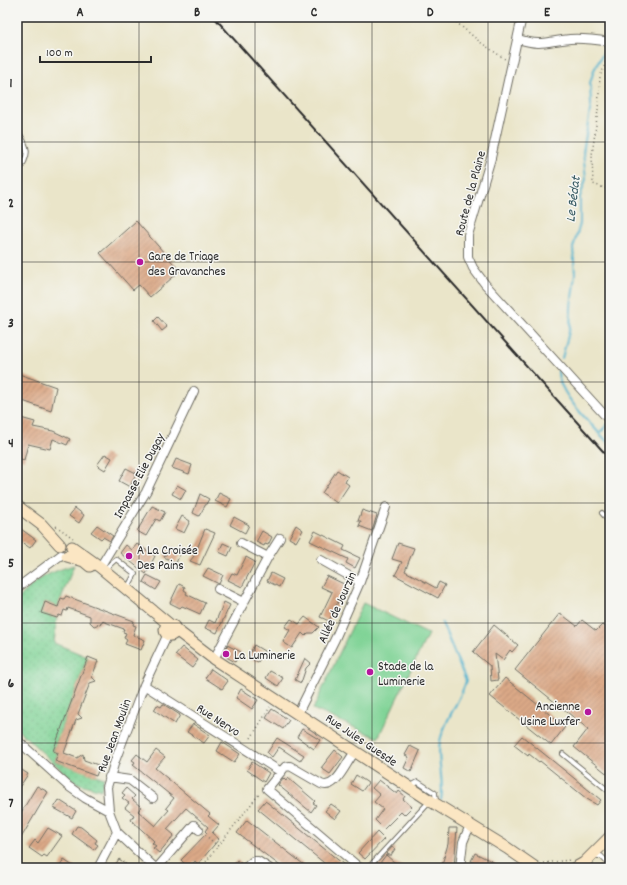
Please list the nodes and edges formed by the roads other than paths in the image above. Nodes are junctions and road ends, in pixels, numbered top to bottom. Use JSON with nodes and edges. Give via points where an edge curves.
{"nodes":[{"id":1,"x":522,"y":17,"type":"edge"},
{"id":2,"x":518,"y":39,"type":"junction"},
{"id":3,"x":610,"y":42,"type":"edge"},
{"id":4,"x":17,"y":129,"type":"edge"},
{"id":5,"x":17,"y":174,"type":"edge"},
{"id":6,"x":194,"y":391,"type":"dead end"},
{"id":7,"x":610,"y":421,"type":"edge"},
{"id":8,"x":17,"y":506,"type":"edge"},
{"id":9,"x":386,"y":507,"type":"dead end"},
{"id":10,"x":602,"y":513,"type":"dead end"},
{"id":11,"x":610,"y":522,"type":"edge"},
{"id":12,"x":280,"y":538,"type":"dead end"},
{"id":13,"x":240,"y":543,"type":"dead end"},
{"id":14,"x":67,"y":548,"type":"junction"},
{"id":15,"x":268,"y":557,"type":"junction"},
{"id":16,"x":321,"y":560,"type":"dead end"},
{"id":17,"x":102,"y":569,"type":"junction"},
{"id":18,"x":360,"y":582,"type":"junction"},
{"id":19,"x":17,"y":588,"type":"edge"},
{"id":20,"x":126,"y":589,"type":"junction"},
{"id":21,"x":218,"y":589,"type":"dead end"},
{"id":22,"x":244,"y":602,"type":"junction"},
{"id":23,"x":170,"y":630,"type":"junction"},
{"id":24,"x":214,"y":659,"type":"junction"},
{"id":25,"x":144,"y":685,"type":"junction"},
{"id":26,"x":298,"y":713,"type":"junction"},
{"id":27,"x":17,"y":740,"type":"edge"},
{"id":28,"x":563,"y":754,"type":"dead end"},
{"id":29,"x":352,"y":756,"type":"junction"},
{"id":30,"x":281,"y":772,"type":"junction"},
{"id":31,"x":109,"y":777,"type":"junction"},
{"id":32,"x":610,"y":792,"type":"edge"},
{"id":33,"x":153,"y":798,"type":"dead end"},
{"id":34,"x":431,"y":804,"type":"junction"},
{"id":35,"x":109,"y":812,"type":"junction"},
{"id":36,"x":199,"y":830,"type":"road end"},
{"id":37,"x":468,"y":830,"type":"junction"},
{"id":38,"x":117,"y":832,"type":"junction"},
{"id":39,"x":610,"y":840,"type":"edge"},
{"id":40,"x":596,"y":856,"type":"junction"},
{"id":41,"x":610,"y":865,"type":"edge"},
{"id":42,"x":98,"y":868,"type":"edge"},
{"id":43,"x":156,"y":868,"type":"edge"},
{"id":44,"x":245,"y":868,"type":"edge"},
{"id":45,"x":268,"y":868,"type":"edge"},
{"id":46,"x":360,"y":868,"type":"edge"},
{"id":47,"x":368,"y":868,"type":"edge"},
{"id":48,"x":460,"y":868,"type":"edge"},
{"id":49,"x":524,"y":868,"type":"edge"},
{"id":50,"x":536,"y":868,"type":"edge"},
{"id":51,"x":575,"y":868,"type":"edge"},
{"id":52,"x":589,"y":868,"type":"edge"}],
"edges":[{"from":1,"to":2,"type":"street","name":"Route de la Plaine"},
{"from":2,"to":3,"type":"street","via":[[541,44],[570,39]]},
{"from":2,"to":7,"type":"street","name":"Route de la Plaine","via":[[491,158],[468,236],[468,257],[485,284]]},
{"from":4,"to":5,"type":"lane","via":[[28,153]]},
{"from":6,"to":17,"type":"street","name":"Impasse Elie Dugay","via":[[146,492]]},
{"from":8,"to":14,"type":"main road"},
{"from":9,"to":18,"type":"street","name":"Allée de Jourzin"},
{"from":10,"to":11,"type":"lane"},
{"from":12,"to":15,"type":"street"},
{"from":13,"to":15,"type":"street"},
{"from":14,"to":17,"type":"main road","name":"Rue Jules Guesde"},
{"from":14,"to":19,"type":"street"},
{"from":14,"to":23,"type":"main road","name":"Rue Jules Guesde"},
{"from":15,"to":22,"type":"street"},
{"from":16,"to":18,"type":"street"},
{"from":17,"to":20,"type":"main road","name":"Rue Jules Guesde"},
{"from":17,"to":20,"type":"lane","via":[[116,559],[135,574]]},
{"from":18,"to":26,"type":"street","name":"Allée de Jourzin"},
{"from":20,"to":23,"type":"main road","name":"Rue Jules Guesde"},
{"from":21,"to":22,"type":"street"},
{"from":22,"to":24,"type":"street"},
{"from":23,"to":24,"type":"main road","name":"Rue Jules Guesde"},
{"from":23,"to":25,"type":"street","name":"Rue Jean Moulin"},
{"from":23,"to":29,"type":"main road","name":"Rue Jules Guesde","via":[[210,664]]},
{"from":24,"to":26,"type":"main road","name":"Rue Jules Guesde"},
{"from":25,"to":30,"type":"street","name":"Rue Nervo"},
{"from":25,"to":31,"type":"street","name":"Rue Jean Moulin"},
{"from":26,"to":34,"type":"main road","name":"Rue Jules Guesde"},
{"from":27,"to":35,"type":"street","via":[[68,786]]},
{"from":28,"to":32,"type":"lane"},
{"from":29,"to":30,"type":"street","via":[[332,784],[326,786],[290,766]]},
{"from":29,"to":34,"type":"main road","name":"Rue Jules Guesde"},
{"from":30,"to":46,"type":"street","via":[[267,789]]},
{"from":31,"to":33,"type":"street","via":[[130,780]]},
{"from":31,"to":35,"type":"street","name":"Rue Jean Moulin"},
{"from":34,"to":37,"type":"main road","name":"Rue Jules Guesde"},
{"from":34,"to":47,"type":"lane"},
{"from":34,"to":50,"type":"main road","name":"Rue Jules Guesde"},
{"from":35,"to":38,"type":"street","name":"Rue Jean Moulin"},
{"from":36,"to":43,"type":"street","via":[[194,825]]},
{"from":37,"to":48,"type":"street","via":[[462,842]]},
{"from":37,"to":49,"type":"main road","name":"Rue Jules Guesde"},
{"from":38,"to":42,"type":"street"},
{"from":38,"to":43,"type":"street"},
{"from":39,"to":40,"type":"main road"},
{"from":40,"to":41,"type":"lane"},
{"from":40,"to":51,"type":"main road"},
{"from":40,"to":52,"type":"main road"},
{"from":44,"to":45,"type":"street","via":[[253,861],[258,861]]}]}
